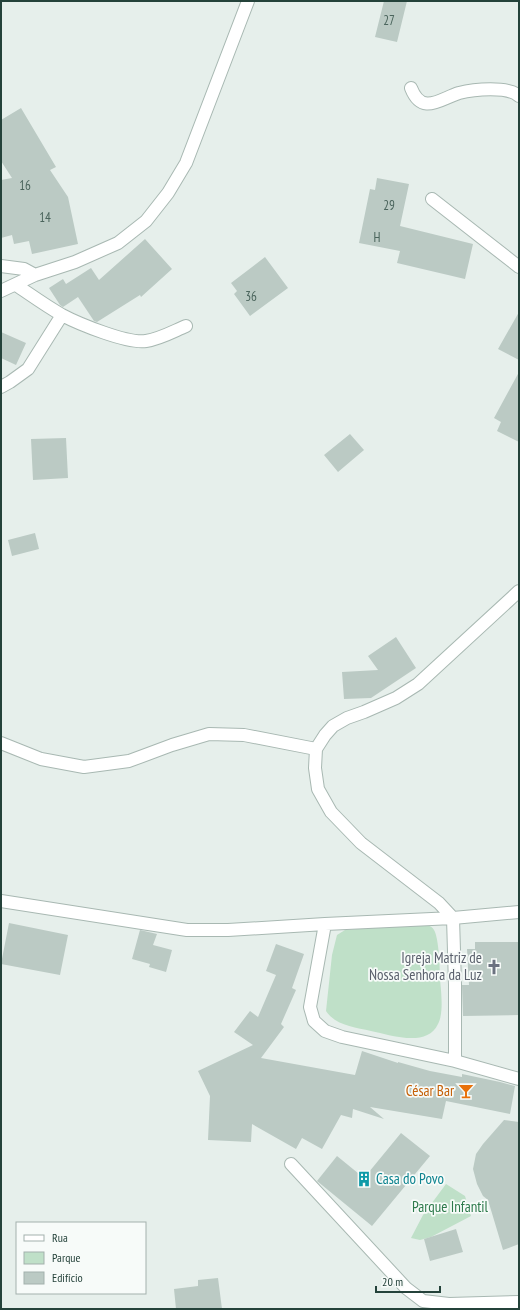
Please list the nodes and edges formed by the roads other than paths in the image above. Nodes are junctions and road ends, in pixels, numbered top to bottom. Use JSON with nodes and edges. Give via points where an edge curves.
{"nodes":[{"id":1,"x":248,"y":1,"type":"edge"},
{"id":2,"x":411,"y":88,"type":"dead end"},
{"id":3,"x":519,"y":96,"type":"edge"},
{"id":4,"x":432,"y":199,"type":"dead end"},
{"id":5,"x":1,"y":266,"type":"edge"},
{"id":6,"x":519,"y":267,"type":"edge"},
{"id":7,"x":35,"y":275,"type":"junction"},
{"id":8,"x":16,"y":285,"type":"junction"},
{"id":9,"x":1,"y":291,"type":"edge"},
{"id":10,"x":62,"y":315,"type":"junction"},
{"id":11,"x":186,"y":326,"type":"dead end"},
{"id":12,"x":1,"y":387,"type":"edge"},
{"id":13,"x":519,"y":590,"type":"edge"},
{"id":14,"x":1,"y":743,"type":"edge"},
{"id":15,"x":316,"y":749,"type":"junction"},
{"id":16,"x":1,"y":901,"type":"edge"},
{"id":17,"x":519,"y":912,"type":"edge"},
{"id":18,"x":453,"y":918,"type":"junction"},
{"id":19,"x":325,"y":924,"type":"junction"},
{"id":20,"x":455,"y":1061,"type":"junction"},
{"id":21,"x":519,"y":1079,"type":"edge"},
{"id":22,"x":291,"y":1164,"type":"dead end"},
{"id":23,"x":519,"y":1302,"type":"edge"}],
"edges":[{"from":1,"to":7,"type":"street","via":[[186,163],[168,193],[146,221],[118,243],[75,262]]},
{"from":2,"to":3,"type":"street","via":[[414,97],[427,104],[460,93],[493,88],[514,92]]},
{"from":4,"to":6,"type":"street"},
{"from":5,"to":7,"type":"street","via":[[24,269]]},
{"from":7,"to":8,"type":"street"},
{"from":8,"to":9,"type":"street"},
{"from":8,"to":10,"type":"street"},
{"from":10,"to":11,"type":"street","via":[[130,341],[161,337]]},
{"from":10,"to":12,"type":"street","via":[[28,369]]},
{"from":13,"to":15,"type":"street","via":[[418,684],[396,698],[333,726]]},
{"from":14,"to":15,"type":"street","via":[[41,759],[84,767],[129,762],[209,734],[244,735]]},
{"from":15,"to":18,"type":"street","via":[[318,789],[331,812],[361,843],[439,903]]},
{"from":16,"to":19,"type":"street","via":[[187,930]]},
{"from":17,"to":18,"type":"street"},
{"from":18,"to":19,"type":"street"},
{"from":18,"to":20,"type":"street"},
{"from":19,"to":20,"type":"street","via":[[310,1007],[314,1020],[325,1031],[342,1037]]},
{"from":20,"to":21,"type":"street"},
{"from":22,"to":23,"type":"street","via":[[406,1288],[423,1301],[449,1304]]}]}
